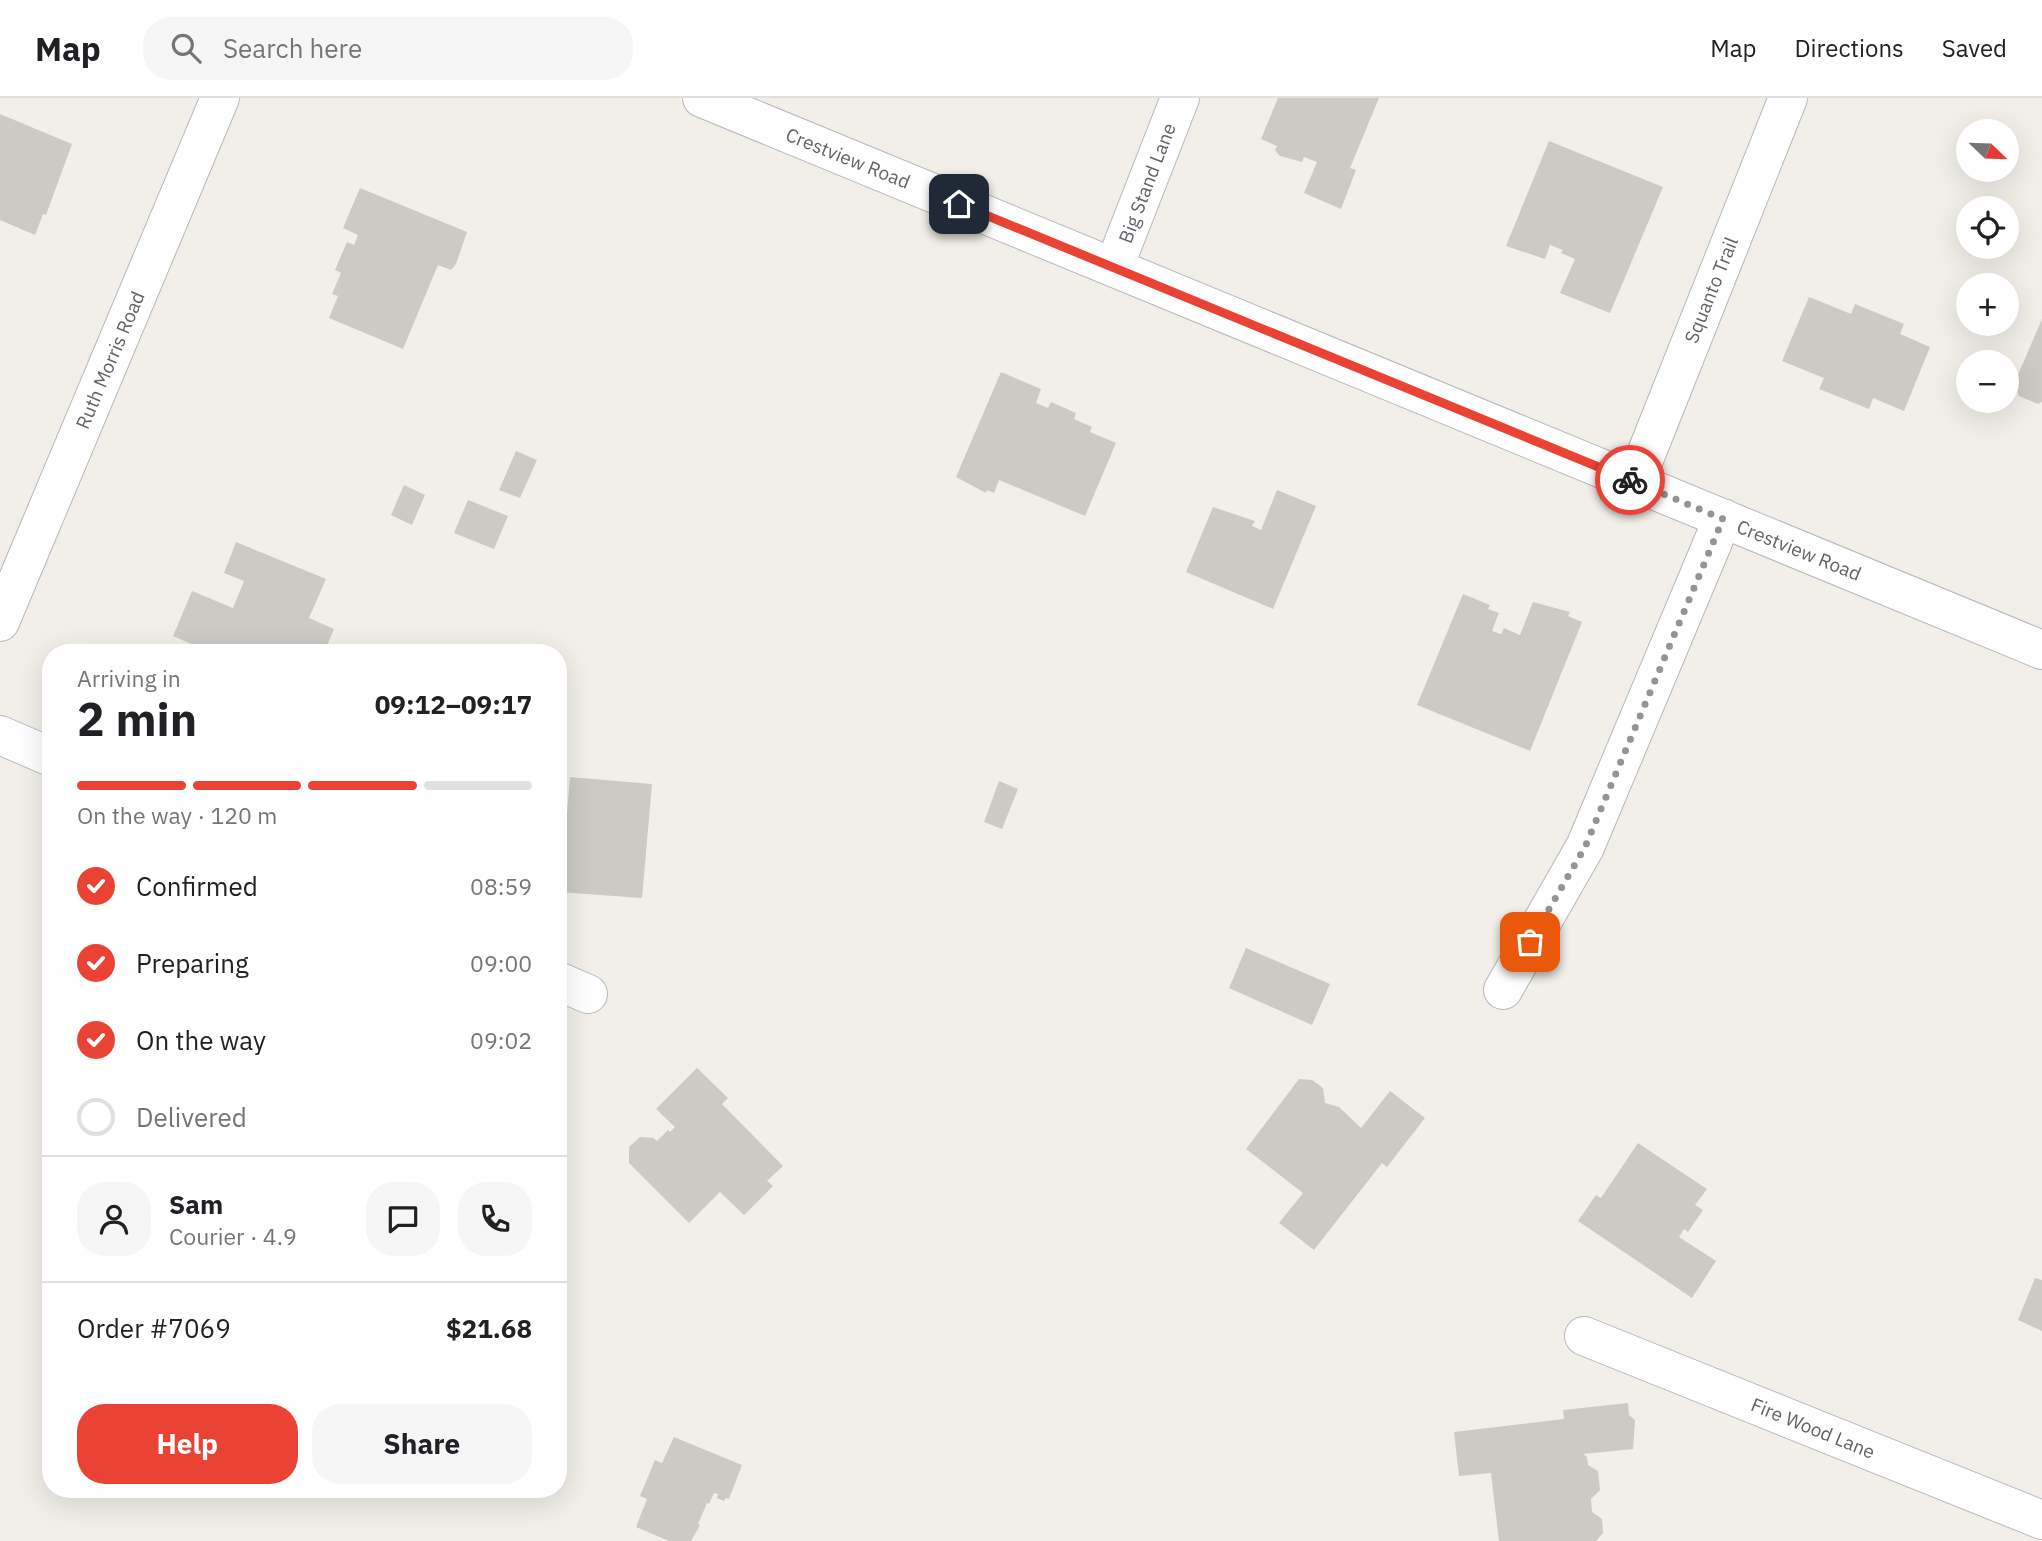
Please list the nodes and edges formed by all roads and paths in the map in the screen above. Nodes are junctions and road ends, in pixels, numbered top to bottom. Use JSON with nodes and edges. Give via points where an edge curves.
{"nodes":[{"id":1,"x":220,"y":98,"type":"edge"},
{"id":2,"x":702,"y":98,"type":"edge"},
{"id":3,"x":1180,"y":98,"type":"edge"},
{"id":4,"x":1788,"y":98,"type":"edge"},
{"id":5,"x":1114,"y":267,"type":"junction"},
{"id":6,"x":1635,"y":482,"type":"junction"},
{"id":7,"x":1723,"y":519,"type":"junction"},
{"id":8,"x":0,"y":622,"type":"edge"},
{"id":9,"x":2042,"y":650,"type":"edge"},
{"id":10,"x":0,"y":735,"type":"edge"},
{"id":11,"x":42,"y":753,"type":"edge"},
{"id":12,"x":1503,"y":990,"type":"dead end"},
{"id":13,"x":1584,"y":1336,"type":"dead end"},
{"id":14,"x":2042,"y":1520,"type":"edge"}],
"edges":[{"from":1,"to":8,"type":"street","name":"Ruth Morris Road"},
{"from":2,"to":5,"type":"street","name":"Crestview Road"},
{"from":3,"to":5,"type":"street","name":"Big Stand Lane"},
{"from":4,"to":6,"type":"street","name":"Squanto Trail"},
{"from":5,"to":6,"type":"street","name":"Crestview Road"},
{"from":6,"to":7,"type":"street","name":"Crestview Road"},
{"from":7,"to":9,"type":"street","name":"Crestview Road"},
{"from":7,"to":12,"type":"street","via":[[1585,847]]},
{"from":10,"to":11,"type":"street"},
{"from":13,"to":14,"type":"street","name":"Fire Wood Lane"}]}
